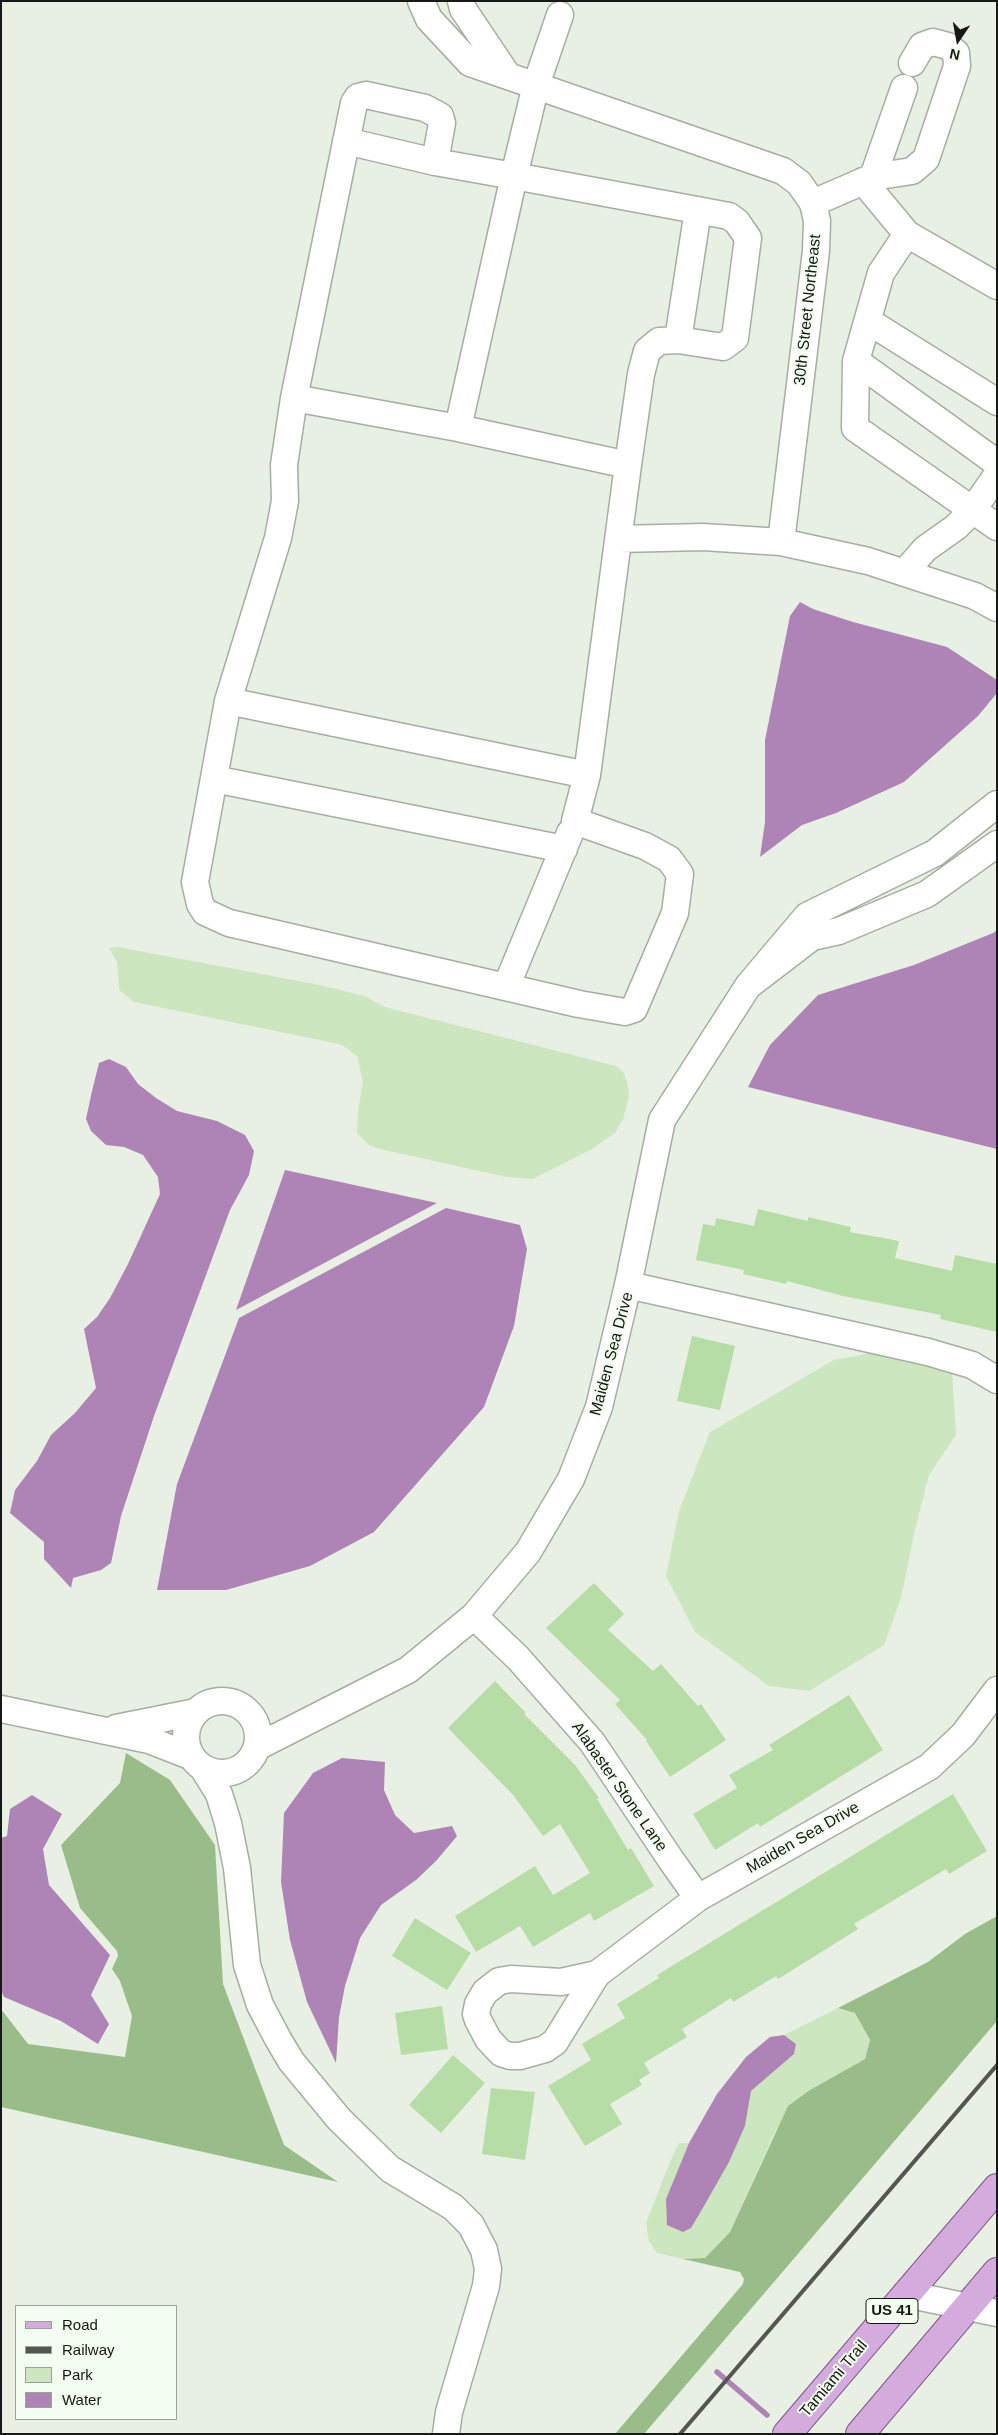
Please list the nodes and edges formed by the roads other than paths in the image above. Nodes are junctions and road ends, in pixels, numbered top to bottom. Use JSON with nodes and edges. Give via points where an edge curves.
{"nodes":[{"id":1,"x":421,"y":1,"type":"edge"},
{"id":2,"x":461,"y":1,"type":"edge"},
{"id":3,"x":560,"y":14,"type":"dead end"},
{"id":4,"x":912,"y":63,"type":"dead end"},
{"id":5,"x":508,"y":76,"type":"junction"},
{"id":6,"x":536,"y":86,"type":"junction"},
{"id":7,"x":904,"y":88,"type":"dead end"},
{"id":8,"x":346,"y":141,"type":"junction"},
{"id":9,"x":435,"y":162,"type":"junction"},
{"id":10,"x":514,"y":176,"type":"junction"},
{"id":11,"x":868,"y":179,"type":"junction"},
{"id":12,"x":813,"y":203,"type":"junction"},
{"id":13,"x":698,"y":210,"type":"junction"},
{"id":14,"x":907,"y":234,"type":"junction"},
{"id":15,"x":997,"y":286,"type":"edge"},
{"id":16,"x":868,"y":321,"type":"junction"},
{"id":17,"x":678,"y":340,"type":"junction"},
{"id":18,"x":856,"y":361,"type":"junction"},
{"id":19,"x":294,"y":398,"type":"junction"},
{"id":20,"x":997,"y":402,"type":"edge"},
{"id":21,"x":458,"y":428,"type":"junction"},
{"id":22,"x":997,"y":463,"type":"edge"},
{"id":23,"x":628,"y":465,"type":"junction"},
{"id":24,"x":997,"y":475,"type":"edge"},
{"id":25,"x":972,"y":511,"type":"junction"},
{"id":26,"x":997,"y":527,"type":"edge"},
{"id":27,"x":619,"y":539,"type":"junction"},
{"id":28,"x":781,"y":542,"type":"junction"},
{"id":29,"x":905,"y":572,"type":"junction"},
{"id":30,"x":997,"y":608,"type":"edge"},
{"id":31,"x":228,"y":701,"type":"junction"},
{"id":32,"x":587,"y":775,"type":"junction"},
{"id":33,"x":214,"y":779,"type":"junction"},
{"id":34,"x":997,"y":804,"type":"edge"},
{"id":35,"x":575,"y":821,"type":"junction"},
{"id":36,"x":997,"y":844,"type":"edge"},
{"id":37,"x":564,"y":849,"type":"junction"},
{"id":38,"x":748,"y":986,"type":"junction"},
{"id":39,"x":506,"y":987,"type":"junction"},
{"id":40,"x":628,"y":1285,"type":"junction"},
{"id":41,"x":997,"y":1380,"type":"edge"},
{"id":42,"x":474,"y":1616,"type":"junction"},
{"id":43,"x":997,"y":1690,"type":"edge"},
{"id":44,"x":1,"y":1709,"type":"edge"},
{"id":45,"x":196,"y":1712,"type":"junction"},
{"id":46,"x":250,"y":1714,"type":"junction"},
{"id":47,"x":315,"y":1716,"type":"junction"},
{"id":48,"x":90,"y":1729,"type":"junction"},
{"id":49,"x":257,"y":1747,"type":"junction"},
{"id":50,"x":197,"y":1762,"type":"junction"},
{"id":51,"x":242,"y":1768,"type":"junction"},
{"id":52,"x":237,"y":1868,"type":"junction"},
{"id":53,"x":698,"y":1898,"type":"junction"},
{"id":54,"x":597,"y":1974,"type":"dead end"},
{"id":55,"x":997,"y":2188,"type":"edge"},
{"id":56,"x":997,"y":2272,"type":"edge"},
{"id":57,"x":906,"y":2294,"type":"junction"},
{"id":58,"x":481,"y":2304,"type":"junction"},
{"id":59,"x":967,"y":2307,"type":"junction"},
{"id":60,"x":997,"y":2313,"type":"edge"},
{"id":61,"x":430,"y":2434,"type":"edge"},
{"id":62,"x":446,"y":2434,"type":"edge"},
{"id":63,"x":787,"y":2434,"type":"edge"},
{"id":64,"x":860,"y":2434,"type":"edge"}],
"edges":[{"from":1,"to":5,"type":"street","name":"30th Street Northeast","via":[[429,19],[470,63]]},
{"from":2,"to":5,"type":"street"},
{"from":3,"to":6,"type":"street"},
{"from":4,"to":11,"type":"street","via":[[922,46],[933,42],[948,46],[956,53],[957,66],[926,159],[912,171]]},
{"from":5,"to":6,"type":"street","name":"30th Street Northeast"},
{"from":6,"to":10,"type":"street"},
{"from":6,"to":12,"type":"street","name":"30th Street Northeast","via":[[784,171],[799,183]]},
{"from":7,"to":11,"type":"street"},
{"from":8,"to":9,"type":"street"},
{"from":8,"to":9,"type":"street","via":[[354,102],[358,97],[366,95],[425,108],[440,116],[442,123]]},
{"from":8,"to":19,"type":"street"},
{"from":9,"to":10,"type":"street"},
{"from":10,"to":13,"type":"street"},
{"from":10,"to":21,"type":"street"},
{"from":11,"to":12,"type":"street"},
{"from":11,"to":14,"type":"street"},
{"from":12,"to":28,"type":"street","name":"30th Street Northeast","via":[[817,221],[816,251]]},
{"from":13,"to":17,"type":"street"},
{"from":13,"to":17,"type":"street","via":[[729,216],[748,238],[735,338],[723,346]]},
{"from":14,"to":15,"type":"street"},
{"from":14,"to":16,"type":"street","via":[[881,273]]},
{"from":16,"to":18,"type":"street"},
{"from":16,"to":20,"type":"street"},
{"from":17,"to":23,"type":"street","via":[[659,341],[647,351]]},
{"from":18,"to":22,"type":"street"},
{"from":18,"to":25,"type":"street","via":[[855,428]]},
{"from":19,"to":21,"type":"street"},
{"from":19,"to":31,"type":"street","via":[[284,464],[285,501],[278,538]]},
{"from":21,"to":23,"type":"street"},
{"from":23,"to":27,"type":"street"},
{"from":24,"to":25,"type":"street"},
{"from":25,"to":26,"type":"street"},
{"from":25,"to":29,"type":"street","via":[[925,549]]},
{"from":27,"to":28,"type":"street","via":[[703,537]]},
{"from":27,"to":32,"type":"street"},
{"from":28,"to":29,"type":"street","via":[[868,560]]},
{"from":29,"to":30,"type":"street","via":[[975,596]]},
{"from":31,"to":32,"type":"street"},
{"from":31,"to":33,"type":"street"},
{"from":32,"to":35,"type":"street"},
{"from":33,"to":37,"type":"street"},
{"from":33,"to":39,"type":"street","via":[[195,882],[205,912],[229,923]]},
{"from":34,"to":38,"type":"street","via":[[934,853],[807,916]]},
{"from":35,"to":37,"type":"street"},
{"from":35,"to":39,"type":"street","via":[[624,838],[669,859],[680,874],[671,922],[634,1009],[616,1012]]},
{"from":36,"to":38,"type":"street","via":[[928,894],[839,931],[812,937]]},
{"from":37,"to":39,"type":"street"},
{"from":38,"to":40,"type":"street","via":[[662,1120]]},
{"from":40,"to":41,"type":"street","name":"Maiden Sea Drive","via":[[928,1352],[972,1365]]},
{"from":40,"to":42,"type":"street","name":"Maiden Sea Drive","via":[[599,1408],[571,1479],[528,1552]]},
{"from":42,"to":47,"type":"street","name":"Maiden Sea Drive","via":[[408,1670]]},
{"from":42,"to":53,"type":"street","name":"Alabaster Stone Lane","via":[[518,1658],[592,1742]]},
{"from":43,"to":53,"type":"street","name":"Maiden Sea Drive","via":[[963,1736],[929,1767]]},
{"from":44,"to":48,"type":"street"},
{"from":45,"to":46,"type":"street","via":[[206,1704],[218,1701],[241,1706]]},
{"from":45,"to":48,"type":"street","via":[[132,1726]]},
{"from":45,"to":50,"type":"street","via":[[186,1728],[185,1738]]},
{"from":46,"to":47,"type":"street","via":[[287,1718]]},
{"from":46,"to":49,"type":"street","via":[[256,1724]]},
{"from":47,"to":49,"type":"street","name":"Maiden Sea Drive"},
{"from":48,"to":50,"type":"street","via":[[149,1740]]},
{"from":49,"to":51,"type":"street"},
{"from":50,"to":51,"type":"street","via":[[223,1774]]},
{"from":50,"to":52,"type":"street","via":[[219,1794]]},
{"from":51,"to":52,"type":"street","via":[[238,1791]]},
{"from":52,"to":58,"type":"street","via":[[247,1965],[260,2005],[278,2039],[339,2119],[390,2169],[453,2207],[471,2225],[484,2250],[488,2268]]},
{"from":53,"to":54,"type":"street","name":"Maiden Sea Drive"},
{"from":55,"to":57,"type":"main road","name":"Tamiami Trail","number":"US 41"},
{"from":56,"to":59,"type":"main road"},
{"from":57,"to":59,"type":"street"},
{"from":57,"to":63,"type":"main road","name":"Tamiami Trail","number":"US 41"},
{"from":58,"to":61,"type":"street"},
{"from":58,"to":62,"type":"street","via":[[448,2412]]},
{"from":59,"to":60,"type":"street"},
{"from":59,"to":64,"type":"main road"}]}
